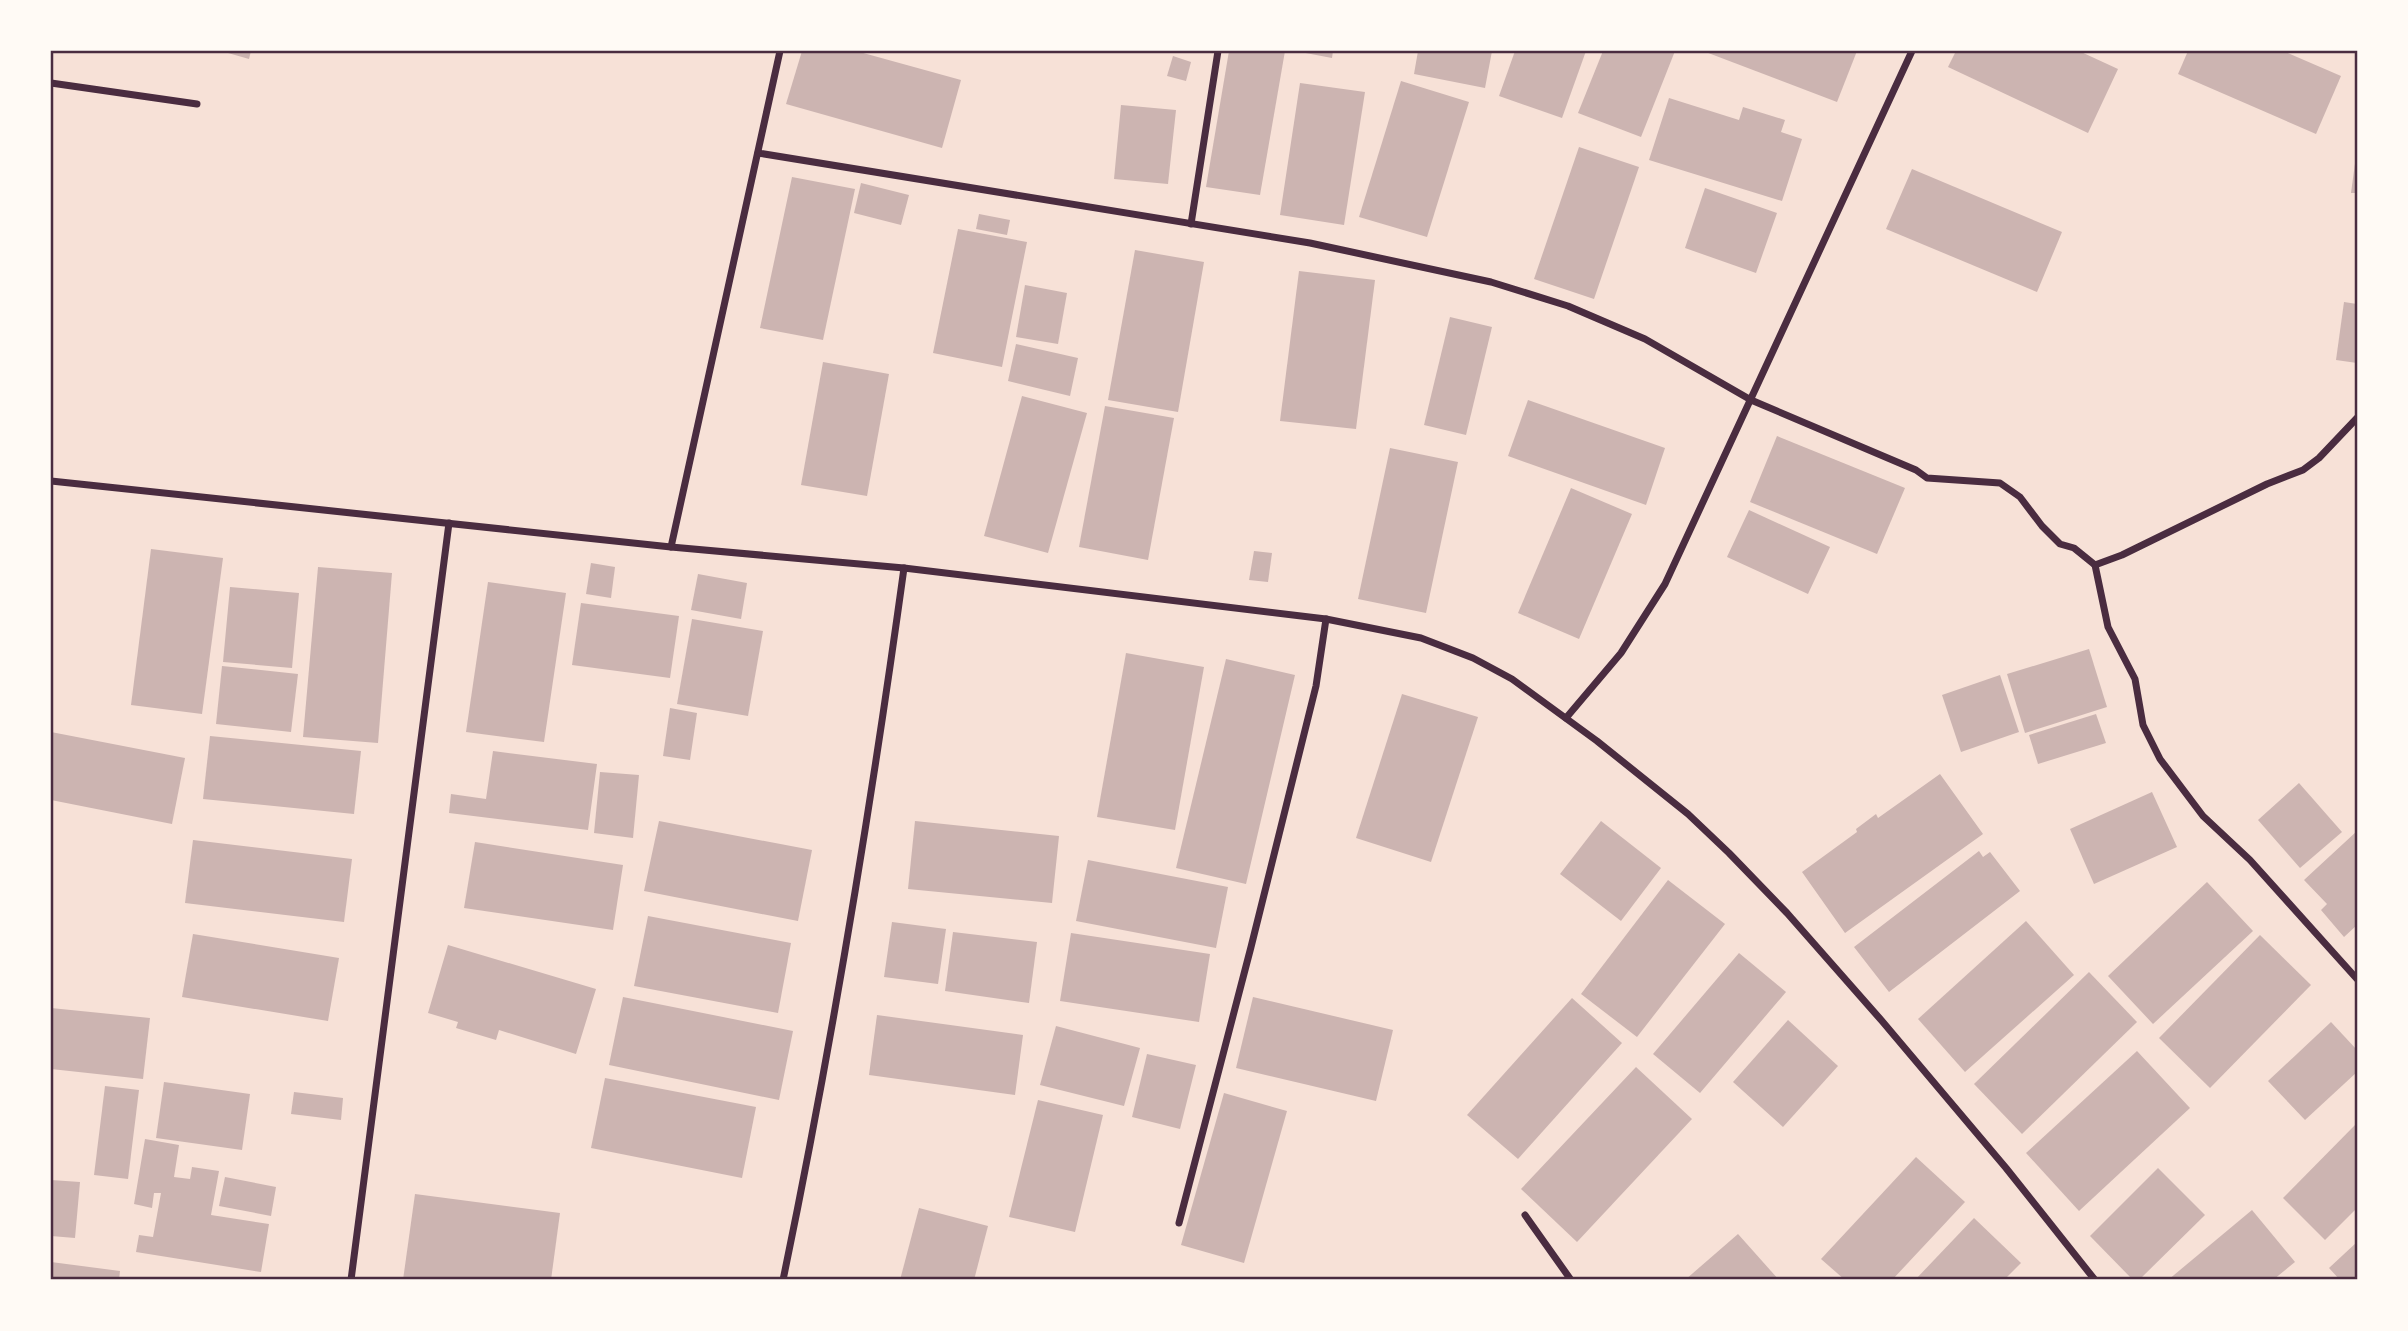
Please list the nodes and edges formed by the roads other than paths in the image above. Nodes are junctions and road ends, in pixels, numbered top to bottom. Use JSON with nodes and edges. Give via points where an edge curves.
{"nodes":[{"id":1,"x":780,"y":51,"type":"edge"},
{"id":2,"x":1218,"y":51,"type":"edge"},
{"id":3,"x":1912,"y":51,"type":"edge"},
{"id":4,"x":51,"y":83,"type":"edge"},
{"id":5,"x":197,"y":104,"type":"dead end"},
{"id":6,"x":758,"y":153,"type":"junction"},
{"id":7,"x":1191,"y":224,"type":"junction"},
{"id":8,"x":1751,"y":400,"type":"junction"},
{"id":9,"x":2357,"y":418,"type":"edge"},
{"id":10,"x":51,"y":481,"type":"edge"},
{"id":11,"x":449,"y":523,"type":"junction"},
{"id":12,"x":671,"y":547,"type":"junction"},
{"id":13,"x":2095,"y":565,"type":"junction"},
{"id":14,"x":904,"y":568,"type":"junction"},
{"id":15,"x":1326,"y":619,"type":"junction"},
{"id":16,"x":1566,"y":718,"type":"junction"},
{"id":17,"x":2357,"y":979,"type":"edge"},
{"id":18,"x":1525,"y":1215,"type":"dead end"},
{"id":19,"x":1179,"y":1223,"type":"dead end"},
{"id":20,"x":351,"y":1280,"type":"edge"},
{"id":21,"x":783,"y":1280,"type":"edge"},
{"id":22,"x":1571,"y":1280,"type":"edge"},
{"id":23,"x":2095,"y":1280,"type":"edge"}],
"edges":[{"from":1,"to":6,"type":"street"},
{"from":2,"to":7,"type":"street"},
{"from":3,"to":8,"type":"street"},
{"from":4,"to":5,"type":"street"},
{"from":6,"to":7,"type":"street"},
{"from":6,"to":12,"type":"street"},
{"from":7,"to":8,"type":"street","via":[[1310,243],[1491,282],[1568,306],[1645,339]]},
{"from":8,"to":13,"type":"street","via":[[1927,478],[2000,483],[2020,497],[2060,544],[2074,548]]},
{"from":8,"to":16,"type":"street","via":[[1644,621]]},
{"from":9,"to":13,"type":"street","via":[[2303,470]]},
{"from":10,"to":11,"type":"street"},
{"from":11,"to":12,"type":"street"},
{"from":11,"to":20,"type":"street"},
{"from":12,"to":14,"type":"street"},
{"from":13,"to":17,"type":"street","via":[[2108,627],[2135,678],[2143,725],[2160,759],[2203,817],[2250,860]]},
{"from":14,"to":15,"type":"street"},
{"from":14,"to":21,"type":"street","via":[[828,1059]]},
{"from":15,"to":16,"type":"street","via":[[1421,638],[1473,658]]},
{"from":15,"to":19,"type":"street","via":[[1316,687]]},
{"from":16,"to":23,"type":"street","via":[[1688,814],[1787,913],[1989,1147]]},
{"from":18,"to":22,"type":"street"}]}
